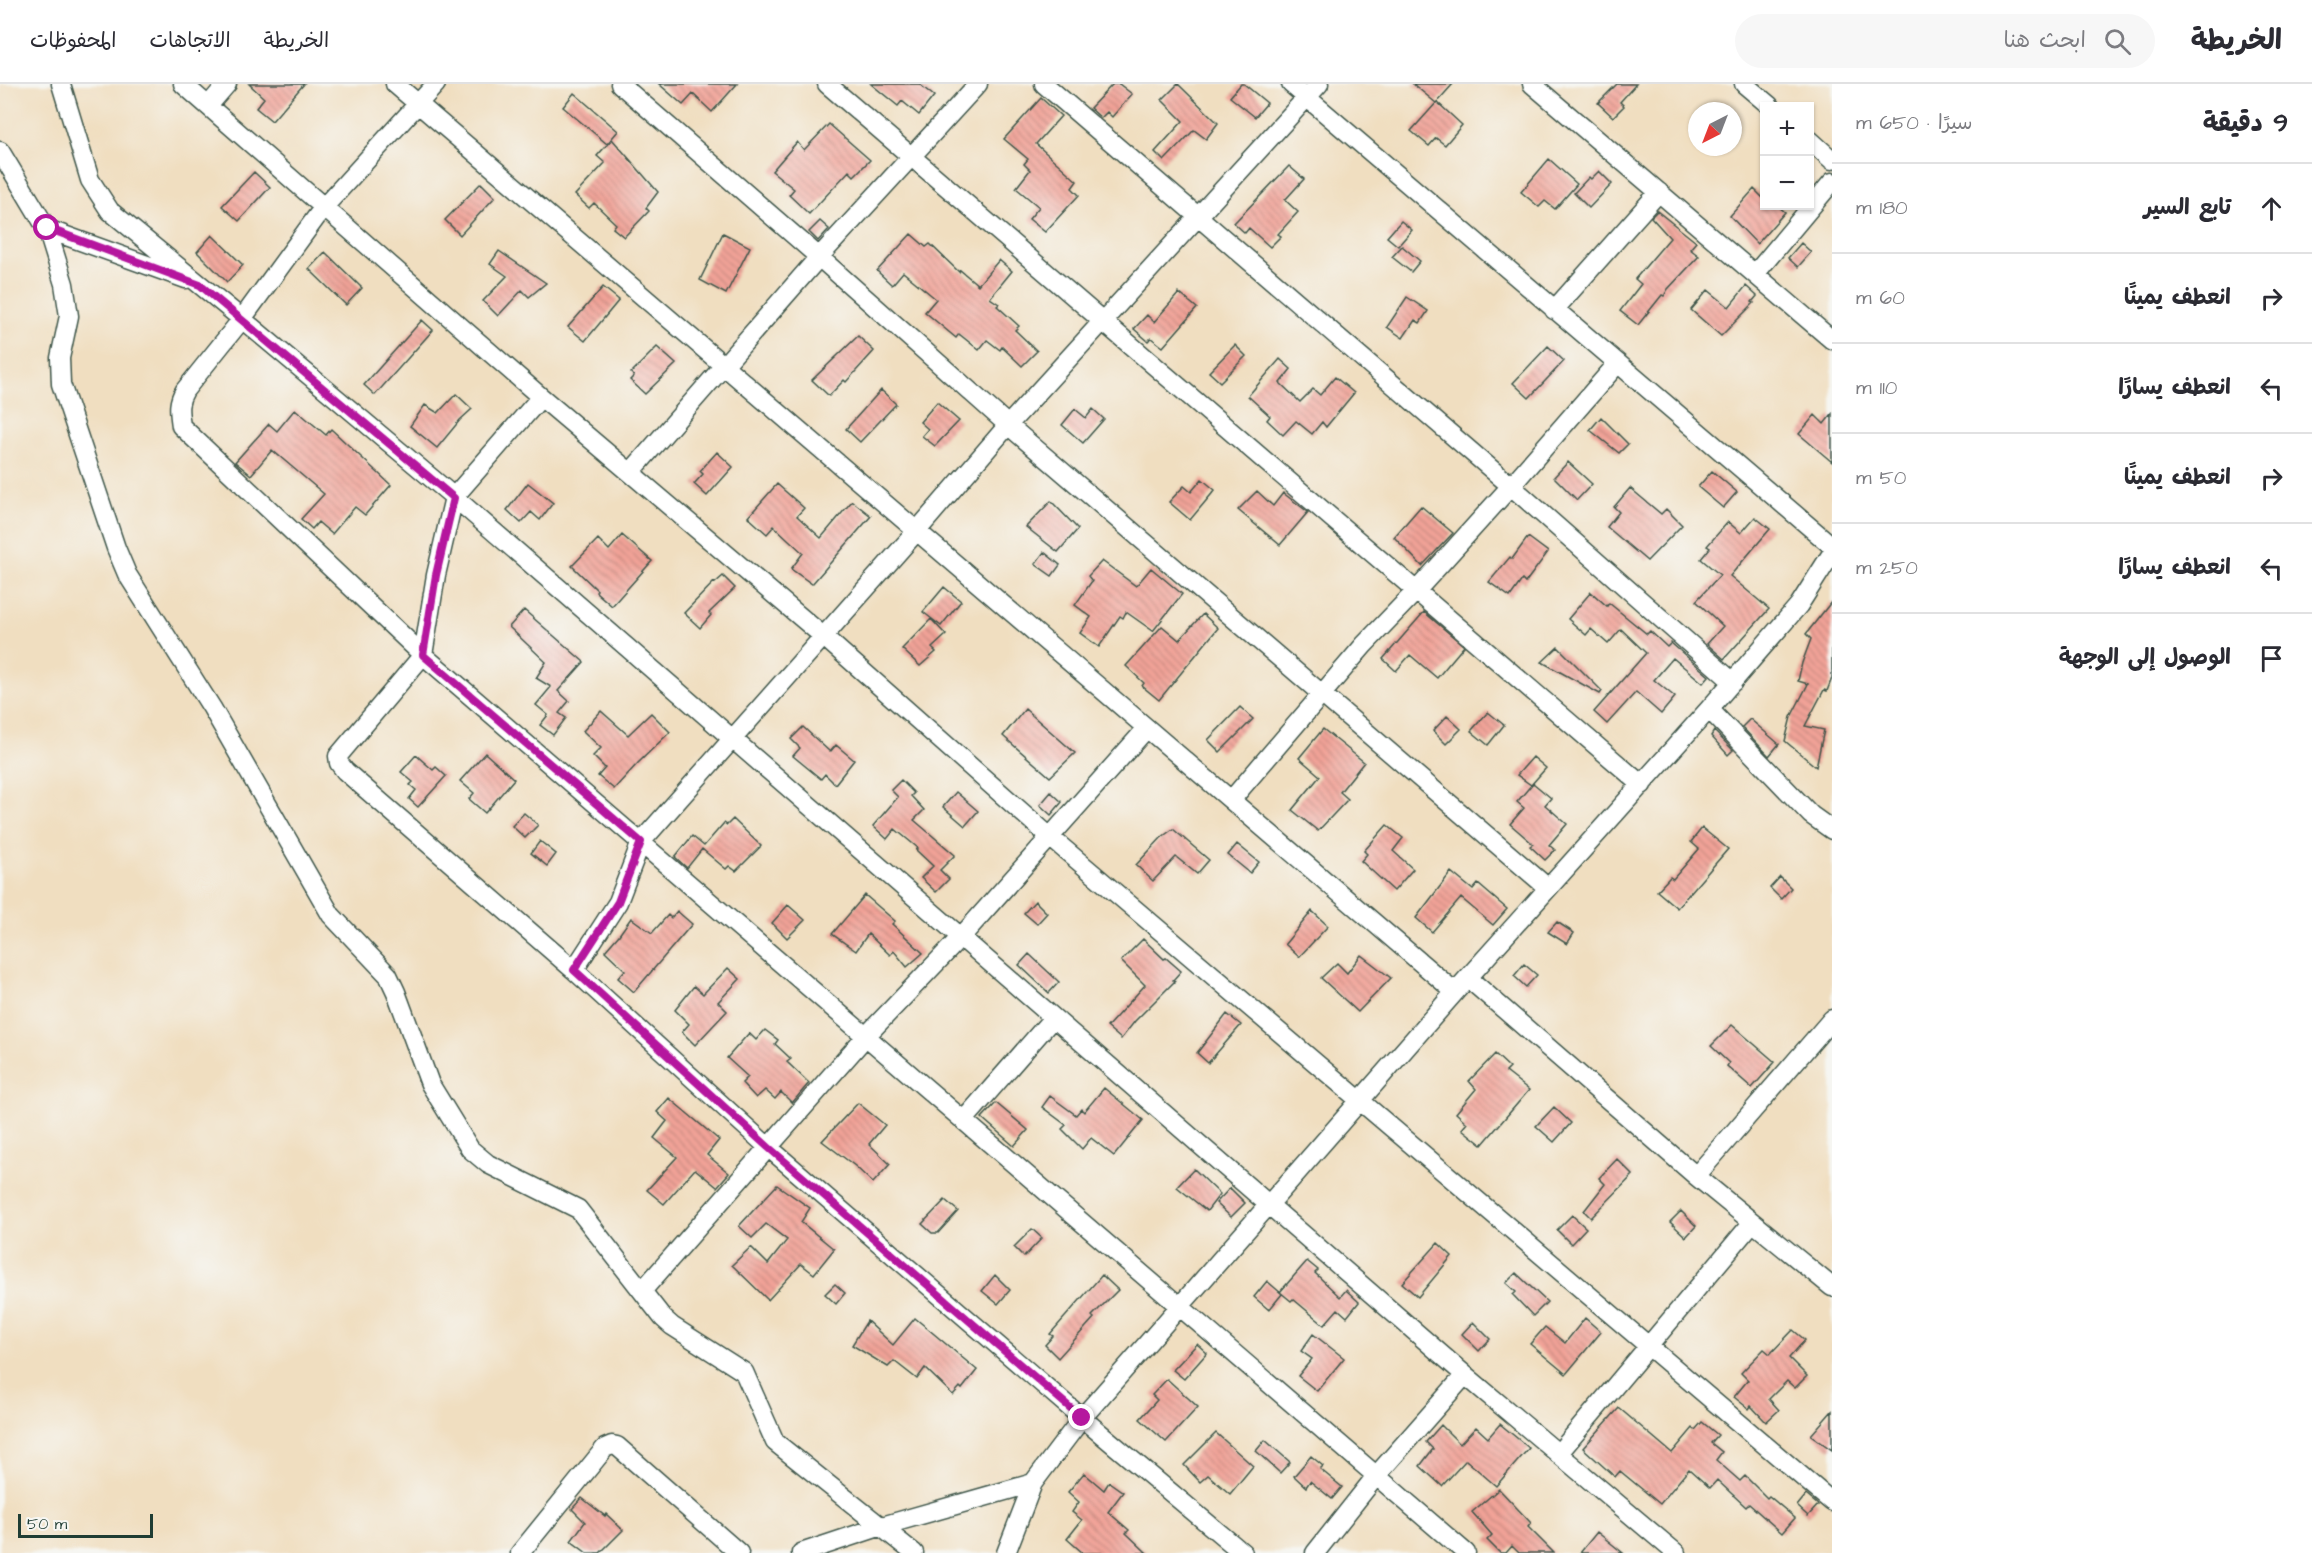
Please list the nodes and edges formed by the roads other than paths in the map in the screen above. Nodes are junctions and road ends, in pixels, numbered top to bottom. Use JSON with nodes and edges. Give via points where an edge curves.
{"nodes":[{"id":1,"x":61,"y":84,"type":"edge"},
{"id":2,"x":183,"y":84,"type":"edge"},
{"id":3,"x":227,"y":84,"type":"edge"},
{"id":4,"x":395,"y":84,"type":"edge"},
{"id":5,"x":436,"y":84,"type":"edge"},
{"id":6,"x":620,"y":84,"type":"edge"},
{"id":7,"x":827,"y":84,"type":"edge"},
{"id":8,"x":978,"y":84,"type":"edge"},
{"id":9,"x":1044,"y":84,"type":"edge"},
{"id":10,"x":1291,"y":84,"type":"edge"},
{"id":11,"x":1532,"y":84,"type":"edge"},
{"id":12,"x":1744,"y":84,"type":"edge"},
{"id":13,"x":1313,"y":91,"type":"edge"},
{"id":14,"x":1765,"y":102,"type":"edge"},
{"id":15,"x":417,"y":104,"type":"junction"},
{"id":16,"x":208,"y":106,"type":"junction"},
{"id":17,"x":1814,"y":144,"type":"edge"},
{"id":18,"x":0,"y":151,"type":"edge"},
{"id":19,"x":912,"y":156,"type":"junction"},
{"id":20,"x":1832,"y":160,"type":"edge"},
{"id":21,"x":1832,"y":182,"type":"edge"},
{"id":22,"x":1659,"y":192,"type":"junction"},
{"id":23,"x":323,"y":208,"type":"junction"},
{"id":24,"x":1198,"y":217,"type":"junction"},
{"id":25,"x":47,"y":228,"type":"junction"},
{"id":26,"x":819,"y":257,"type":"junction"},
{"id":27,"x":1755,"y":274,"type":"junction"},
{"id":28,"x":200,"y":285,"type":"junction"},
{"id":29,"x":1554,"y":310,"type":"junction"},
{"id":30,"x":242,"y":319,"type":"junction"},
{"id":31,"x":1104,"y":321,"type":"junction"},
{"id":32,"x":1832,"y":340,"type":"edge"},
{"id":33,"x":1617,"y":364,"type":"junction"},
{"id":34,"x":724,"y":365,"type":"junction"},
{"id":35,"x":541,"y":397,"type":"junction"},
{"id":36,"x":1008,"y":425,"type":"junction"},
{"id":37,"x":631,"y":472,"type":"junction"},
{"id":38,"x":1511,"y":486,"type":"junction"},
{"id":39,"x":454,"y":498,"type":"junction"},
{"id":40,"x":916,"y":532,"type":"junction"},
{"id":41,"x":1832,"y":546,"type":"edge"},
{"id":42,"x":1832,"y":553,"type":"edge"},
{"id":43,"x":1417,"y":590,"type":"junction"},
{"id":44,"x":823,"y":636,"type":"junction"},
{"id":45,"x":423,"y":655,"type":"junction"},
{"id":46,"x":1733,"y":682,"type":"junction"},
{"id":47,"x":1321,"y":694,"type":"junction"},
{"id":48,"x":1709,"y":709,"type":"junction"},
{"id":49,"x":1147,"y":728,"type":"junction"},
{"id":50,"x":731,"y":740,"type":"junction"},
{"id":51,"x":1642,"y":784,"type":"junction"},
{"id":52,"x":1232,"y":799,"type":"junction"},
{"id":53,"x":1832,"y":830,"type":"edge"},
{"id":54,"x":1050,"y":837,"type":"junction"},
{"id":55,"x":641,"y":842,"type":"junction"},
{"id":56,"x":1548,"y":888,"type":"junction"},
{"id":57,"x":961,"y":937,"type":"junction"},
{"id":58,"x":574,"y":970,"type":"junction"},
{"id":59,"x":1468,"y":978,"type":"junction"},
{"id":60,"x":1455,"y":992,"type":"junction"},
{"id":61,"x":1053,"y":1018,"type":"junction"},
{"id":62,"x":1832,"y":1019,"type":"edge"},
{"id":63,"x":866,"y":1036,"type":"junction"},
{"id":64,"x":1362,"y":1100,"type":"junction"},
{"id":65,"x":964,"y":1120,"type":"junction"},
{"id":66,"x":768,"y":1147,"type":"junction"},
{"id":67,"x":1696,"y":1176,"type":"junction"},
{"id":68,"x":1269,"y":1204,"type":"junction"},
{"id":69,"x":1752,"y":1222,"type":"junction"},
{"id":70,"x":1832,"y":1287,"type":"edge"},
{"id":71,"x":642,"y":1291,"type":"junction"},
{"id":72,"x":1180,"y":1307,"type":"junction"},
{"id":73,"x":1650,"y":1346,"type":"junction"},
{"id":74,"x":1465,"y":1375,"type":"junction"},
{"id":75,"x":1082,"y":1418,"type":"junction"},
{"id":76,"x":1558,"y":1454,"type":"junction"},
{"id":77,"x":1377,"y":1476,"type":"junction"},
{"id":78,"x":1033,"y":1483,"type":"junction"},
{"id":79,"x":1832,"y":1502,"type":"edge"},
{"id":80,"x":882,"y":1526,"type":"junction"},
{"id":81,"x":520,"y":1553,"type":"edge"},
{"id":82,"x":739,"y":1553,"type":"edge"},
{"id":83,"x":801,"y":1553,"type":"edge"},
{"id":84,"x":914,"y":1553,"type":"edge"},
{"id":85,"x":1006,"y":1553,"type":"edge"},
{"id":86,"x":1243,"y":1553,"type":"edge"},
{"id":87,"x":1315,"y":1553,"type":"edge"},
{"id":88,"x":1466,"y":1553,"type":"edge"},
{"id":89,"x":1676,"y":1553,"type":"edge"}],
"edges":[{"from":1,"to":28,"type":"street","via":[[90,180],[100,197],[110,211]]},
{"from":2,"to":16,"type":"street"},
{"from":3,"to":16,"type":"street"},
{"from":4,"to":15,"type":"street"},
{"from":5,"to":15,"type":"street"},
{"from":6,"to":26,"type":"street"},
{"from":7,"to":19,"type":"street"},
{"from":8,"to":19,"type":"street"},
{"from":9,"to":24,"type":"street"},
{"from":10,"to":13,"type":"street"},
{"from":11,"to":22,"type":"street"},
{"from":12,"to":14,"type":"street"},
{"from":13,"to":24,"type":"street"},
{"from":13,"to":29,"type":"street"},
{"from":15,"to":23,"type":"street"},
{"from":15,"to":34,"type":"street"},
{"from":16,"to":23,"type":"street"},
{"from":17,"to":20,"type":"street"},
{"from":18,"to":25,"type":"street"},
{"from":19,"to":26,"type":"street"},
{"from":19,"to":31,"type":"street"},
{"from":21,"to":27,"type":"street"},
{"from":22,"to":27,"type":"street"},
{"from":22,"to":29,"type":"street"},
{"from":23,"to":30,"type":"street"},
{"from":23,"to":35,"type":"street"},
{"from":24,"to":31,"type":"street"},
{"from":24,"to":38,"type":"street"},
{"from":25,"to":28,"type":"street"},
{"from":25,"to":71,"type":"street","via":[[69,316],[60,358],[61,384],[127,574],[212,708],[331,915],[388,975],[430,1084],[470,1149],[488,1164],[578,1209]]},
{"from":26,"to":34,"type":"street"},
{"from":26,"to":36,"type":"street"},
{"from":27,"to":32,"type":"street"},
{"from":28,"to":30,"type":"street"},
{"from":29,"to":33,"type":"street"},
{"from":30,"to":39,"type":"street"},
{"from":30,"to":45,"type":"street","via":[[179,400],[181,426]]},
{"from":31,"to":36,"type":"street"},
{"from":31,"to":43,"type":"street"},
{"from":33,"to":38,"type":"street"},
{"from":33,"to":41,"type":"street"},
{"from":34,"to":37,"type":"street"},
{"from":34,"to":40,"type":"street"},
{"from":35,"to":37,"type":"street"},
{"from":35,"to":39,"type":"street"},
{"from":36,"to":40,"type":"street"},
{"from":36,"to":47,"type":"street"},
{"from":37,"to":44,"type":"street"},
{"from":38,"to":43,"type":"street"},
{"from":38,"to":46,"type":"street"},
{"from":39,"to":45,"type":"street"},
{"from":39,"to":50,"type":"street"},
{"from":40,"to":44,"type":"street"},
{"from":40,"to":49,"type":"street"},
{"from":42,"to":46,"type":"street","via":[[1799,605]]},
{"from":43,"to":47,"type":"street"},
{"from":43,"to":51,"type":"street"},
{"from":44,"to":50,"type":"street"},
{"from":44,"to":54,"type":"street"},
{"from":45,"to":55,"type":"street"},
{"from":45,"to":58,"type":"street","via":[[338,756],[339,763]]},
{"from":46,"to":48,"type":"street"},
{"from":47,"to":52,"type":"street"},
{"from":47,"to":56,"type":"street"},
{"from":48,"to":51,"type":"street"},
{"from":48,"to":53,"type":"street","via":[[1811,815]]},
{"from":49,"to":52,"type":"street"},
{"from":49,"to":54,"type":"street"},
{"from":50,"to":55,"type":"street"},
{"from":50,"to":57,"type":"street"},
{"from":51,"to":56,"type":"street"},
{"from":52,"to":60,"type":"street"},
{"from":54,"to":57,"type":"street"},
{"from":54,"to":64,"type":"street"},
{"from":55,"to":58,"type":"street","via":[[618,902]]},
{"from":55,"to":63,"type":"street"},
{"from":56,"to":59,"type":"street"},
{"from":57,"to":61,"type":"street"},
{"from":57,"to":63,"type":"street"},
{"from":58,"to":66,"type":"street"},
{"from":59,"to":60,"type":"street"},
{"from":59,"to":67,"type":"street"},
{"from":60,"to":64,"type":"street"},
{"from":61,"to":65,"type":"street"},
{"from":61,"to":68,"type":"street"},
{"from":62,"to":67,"type":"street"},
{"from":63,"to":65,"type":"street"},
{"from":63,"to":66,"type":"street"},
{"from":64,"to":68,"type":"street"},
{"from":64,"to":73,"type":"street"},
{"from":65,"to":72,"type":"street"},
{"from":66,"to":71,"type":"street"},
{"from":66,"to":75,"type":"street"},
{"from":67,"to":69,"type":"street"},
{"from":68,"to":72,"type":"street"},
{"from":68,"to":74,"type":"street"},
{"from":69,"to":70,"type":"street"},
{"from":69,"to":73,"type":"street"},
{"from":71,"to":80,"type":"street","via":[[672,1326],[744,1371],[770,1433],[785,1452]]},
{"from":72,"to":75,"type":"street"},
{"from":72,"to":77,"type":"street"},
{"from":73,"to":76,"type":"street"},
{"from":73,"to":79,"type":"street"},
{"from":74,"to":76,"type":"street"},
{"from":74,"to":77,"type":"street"},
{"from":75,"to":78,"type":"street"},
{"from":75,"to":86,"type":"street"},
{"from":76,"to":89,"type":"street"},
{"from":77,"to":87,"type":"street"},
{"from":77,"to":88,"type":"street"},
{"from":78,"to":80,"type":"street"},
{"from":78,"to":85,"type":"street"},
{"from":80,"to":83,"type":"street"},
{"from":80,"to":84,"type":"street"},
{"from":81,"to":82,"type":"street","via":[[605,1448],[612,1445]]}]}
